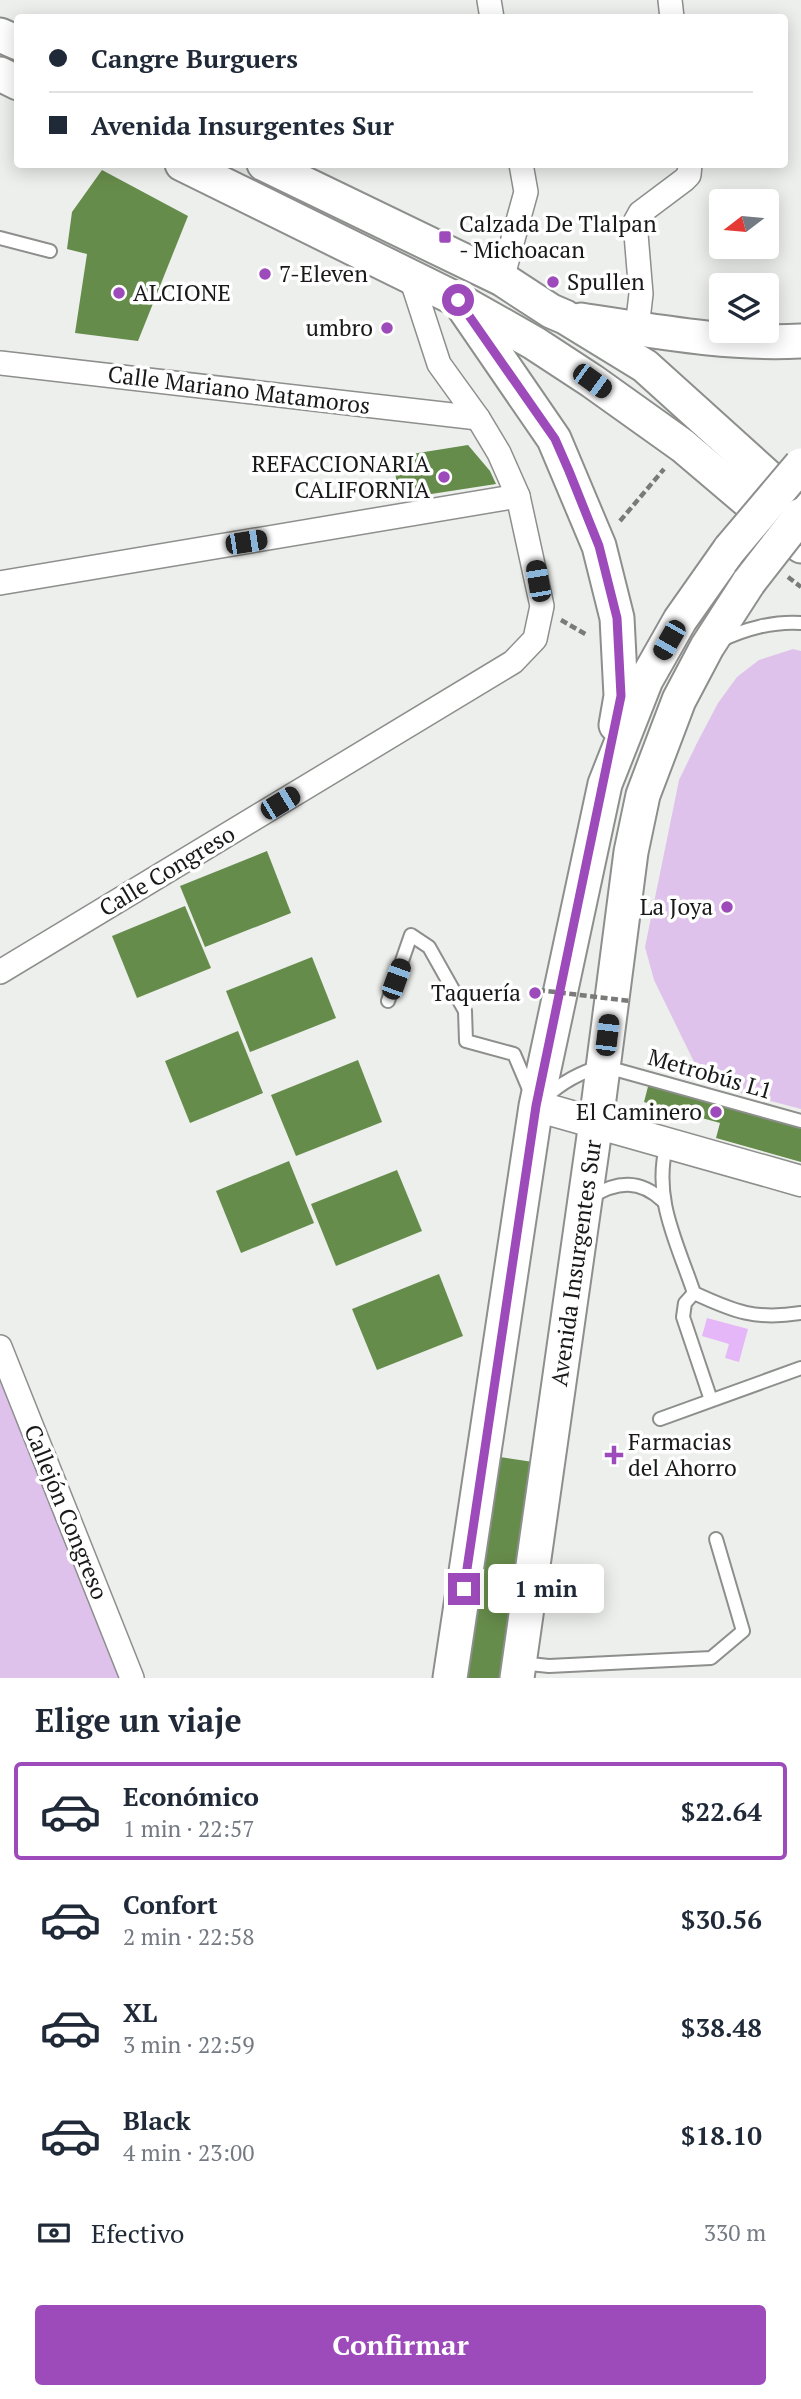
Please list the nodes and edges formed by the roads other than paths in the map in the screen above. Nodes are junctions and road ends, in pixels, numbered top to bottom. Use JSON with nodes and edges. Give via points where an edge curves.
{"nodes":[{"id":1,"x":190,"y":168,"type":"edge"},
{"id":2,"x":272,"y":168,"type":"edge"},
{"id":3,"x":522,"y":168,"type":"edge"},
{"id":4,"x":690,"y":168,"type":"edge"},
{"id":5,"x":0,"y":238,"type":"edge"},
{"id":6,"x":50,"y":251,"type":"dead end"},
{"id":7,"x":411,"y":278,"type":"junction"},
{"id":8,"x":502,"y":279,"type":"junction"},
{"id":9,"x":458,"y":300,"type":"junction"},
{"id":10,"x":565,"y":317,"type":"junction"},
{"id":11,"x":637,"y":328,"type":"junction"},
{"id":12,"x":801,"y":341,"type":"edge"},
{"id":13,"x":0,"y":363,"type":"edge"},
{"id":14,"x":478,"y":418,"type":"junction"},
{"id":15,"x":801,"y":465,"type":"edge"},
{"id":16,"x":518,"y":496,"type":"junction"},
{"id":17,"x":801,"y":506,"type":"edge"},
{"id":18,"x":801,"y":515,"type":"edge"},
{"id":19,"x":801,"y":546,"type":"edge"},
{"id":20,"x":0,"y":583,"type":"edge"},
{"id":21,"x":801,"y":623,"type":"edge"},
{"id":22,"x":707,"y":648,"type":"junction"},
{"id":23,"x":605,"y":784,"type":"junction"},
{"id":24,"x":0,"y":972,"type":"edge"},
{"id":25,"x":388,"y":1001,"type":"dead end"},
{"id":26,"x":603,"y":1066,"type":"junction"},
{"id":27,"x":536,"y":1106,"type":"junction"},
{"id":28,"x":801,"y":1121,"type":"edge"},
{"id":29,"x":596,"y":1122,"type":"junction"},
{"id":30,"x":667,"y":1143,"type":"junction"},
{"id":31,"x":801,"y":1181,"type":"edge"},
{"id":32,"x":659,"y":1195,"type":"junction"},
{"id":33,"x":583,"y":1202,"type":"junction"},
{"id":34,"x":694,"y":1293,"type":"junction"},
{"id":35,"x":801,"y":1313,"type":"edge"},
{"id":36,"x":0,"y":1347,"type":"edge"},
{"id":37,"x":801,"y":1368,"type":"edge"},
{"id":38,"x":711,"y":1400,"type":"junction"},
{"id":39,"x":660,"y":1419,"type":"dead end"},
{"id":40,"x":716,"y":1539,"type":"dead end"},
{"id":41,"x":518,"y":1671,"type":"edge"},
{"id":42,"x":132,"y":1678,"type":"edge"},
{"id":43,"x":450,"y":1678,"type":"edge"}],
"edges":[{"from":1,"to":7,"type":"main road"},
{"from":2,"to":8,"type":"main road"},
{"from":3,"to":8,"type":"street","via":[[526,192]]},
{"from":4,"to":11,"type":"street","via":[[684,180],[635,222],[641,294]]},
{"from":5,"to":6,"type":"lane"},
{"from":7,"to":9,"type":"main road"},
{"from":7,"to":14,"type":"street","via":[[439,364]]},
{"from":8,"to":10,"type":"main road"},
{"from":9,"to":19,"type":"main road","via":[[534,343],[683,446]]},
{"from":9,"to":23,"type":"main road","via":[[555,439],[599,546],[617,618],[621,696]]},
{"from":10,"to":11,"type":"main road"},
{"from":10,"to":17,"type":"main road","via":[[645,366]]},
{"from":11,"to":12,"type":"main road","via":[[723,341]]},
{"from":13,"to":14,"type":"street","name":"Calle Mariano Matamoros"},
{"from":14,"to":16,"type":"street"},
{"from":15,"to":23,"type":"main road","bridge":true,"via":[[730,549],[680,620],[646,680]]},
{"from":16,"to":20,"type":"street"},
{"from":16,"to":24,"type":"street","name":"Calle Congreso","via":[[542,611],[535,639],[513,662]]},
{"from":18,"to":22,"type":"main road","name":"Avenida Insurgentes Sur","bridge":true,"via":[[749,582]]},
{"from":21,"to":22,"type":"lane","via":[[756,628]]},
{"from":22,"to":26,"type":"main road","name":"Avenida Insurgentes Sur","via":[[679,700],[643,795],[631,852]]},
{"from":23,"to":27,"type":"main road"},
{"from":25,"to":27,"type":"lane","via":[[411,935],[429,947],[465,1011],[466,1041],[514,1054]]},
{"from":26,"to":27,"type":"lane","via":[[583,1072]]},
{"from":26,"to":28,"type":"lane","name":"Metrobús L1"},
{"from":26,"to":29,"type":"main road","name":"Avenida Insurgentes Sur"},
{"from":27,"to":29,"type":"street"},
{"from":27,"to":43,"type":"main road"},
{"from":29,"to":30,"type":"street"},
{"from":29,"to":33,"type":"main road","name":"Avenida Insurgentes Sur"},
{"from":30,"to":31,"type":"street"},
{"from":30,"to":32,"type":"lane"},
{"from":32,"to":33,"type":"lane","via":[[629,1183]]},
{"from":32,"to":34,"type":"lane"},
{"from":33,"to":41,"type":"main road","name":"Avenida Insurgentes Sur"},
{"from":34,"to":35,"type":"lane","via":[[734,1311],[774,1317]]},
{"from":34,"to":38,"type":"lane","via":[[685,1303],[683,1317]]},
{"from":36,"to":42,"type":"street","name":"Callejón Congreso"},
{"from":37,"to":38,"type":"lane"},
{"from":38,"to":39,"type":"lane"},
{"from":40,"to":41,"type":"lane","via":[[743,1631],[711,1658]]}]}
